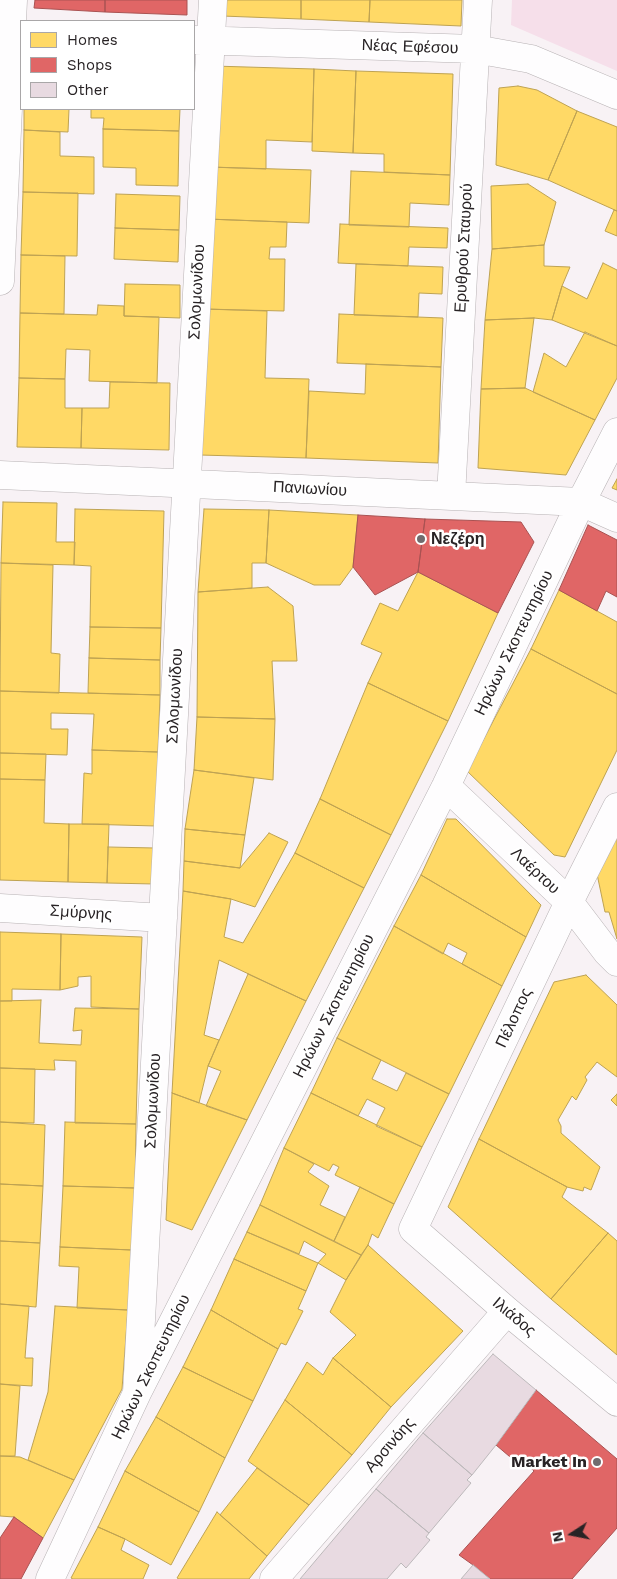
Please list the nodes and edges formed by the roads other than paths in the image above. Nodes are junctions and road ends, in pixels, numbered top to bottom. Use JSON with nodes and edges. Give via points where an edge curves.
{"nodes":[{"id":1,"x":13,"y":0,"type":"edge"},
{"id":2,"x":213,"y":0,"type":"edge"},
{"id":3,"x":478,"y":0,"type":"edge"},
{"id":4,"x":11,"y":35,"type":"edge"},
{"id":5,"x":202,"y":40,"type":"edge"},
{"id":6,"x":475,"y":49,"type":"junction"},
{"id":7,"x":617,"y":96,"type":"edge"},
{"id":8,"x":0,"y":282,"type":"edge"},
{"id":9,"x":617,"y":432,"type":"edge"},
{"id":10,"x":0,"y":475,"type":"edge"},
{"id":11,"x":186,"y":483,"type":"junction"},
{"id":12,"x":451,"y":496,"type":"junction"},
{"id":13,"x":581,"y":502,"type":"junction"},
{"id":14,"x":617,"y":518,"type":"edge"},
{"id":15,"x":446,"y":786,"type":"junction"},
{"id":16,"x":617,"y":807,"type":"edge"},
{"id":17,"x":569,"y":902,"type":"junction"},
{"id":18,"x":0,"y":908,"type":"edge"},
{"id":19,"x":163,"y":918,"type":"junction"},
{"id":20,"x":617,"y":962,"type":"edge"},
{"id":21,"x":413,"y":1229,"type":"joint"},
{"id":22,"x":507,"y":1311,"type":"junction"},
{"id":23,"x":137,"y":1393,"type":"junction"},
{"id":24,"x":617,"y":1402,"type":"edge"},
{"id":25,"x":50,"y":1579,"type":"edge"},
{"id":26,"x":274,"y":1579,"type":"edge"}],
"edges":[{"from":1,"to":4,"type":"street"},
{"from":2,"to":5,"type":"street","name":"Σολομωνίδου"},
{"from":3,"to":6,"type":"street","name":"Ερυθρού Σταυρού"},
{"from":4,"to":8,"type":"street"},
{"from":5,"to":6,"type":"street","name":"Νέας Εφέσου"},
{"from":5,"to":11,"type":"street","name":"Σολομωνίδου"},
{"from":6,"to":7,"type":"street","name":"Νέας Εφέσου","via":[[531,59]]},
{"from":6,"to":12,"type":"street","name":"Ερυθρού Σταυρού"},
{"from":9,"to":13,"type":"street","name":"Ηρώων Σκοπευτηρίου"},
{"from":10,"to":11,"type":"street","name":"Πανιωνίου"},
{"from":11,"to":12,"type":"street","name":"Πανιωνίου"},
{"from":11,"to":19,"type":"street","name":"Σολομωνίδου"},
{"from":12,"to":13,"type":"street","name":"Πανιωνίου"},
{"from":13,"to":14,"type":"street","name":"Πανιωνίου"},
{"from":13,"to":15,"type":"street","name":"Ηρώων Σκοπευτηρίου"},
{"from":15,"to":17,"type":"street","name":"Λαέρτου"},
{"from":15,"to":23,"type":"street","name":"Ηρώων Σκοπευτηρίου"},
{"from":16,"to":17,"type":"street","name":"Πέλοπος"},
{"from":17,"to":20,"type":"street","name":"Λαέρτου"},
{"from":17,"to":21,"type":"street","name":"Πέλοπος"},
{"from":18,"to":19,"type":"street","name":"Σμύρνης"},
{"from":19,"to":23,"type":"street","name":"Σολομωνίδου"},
{"from":21,"to":22,"type":"street","name":"Ιλιάδος"},
{"from":22,"to":24,"type":"street","name":"Ιλιάδος"},
{"from":22,"to":26,"type":"street","name":"Αρσινόης"},
{"from":23,"to":25,"type":"street","name":"Ηρώων Σκοπευτηρίου"}]}
